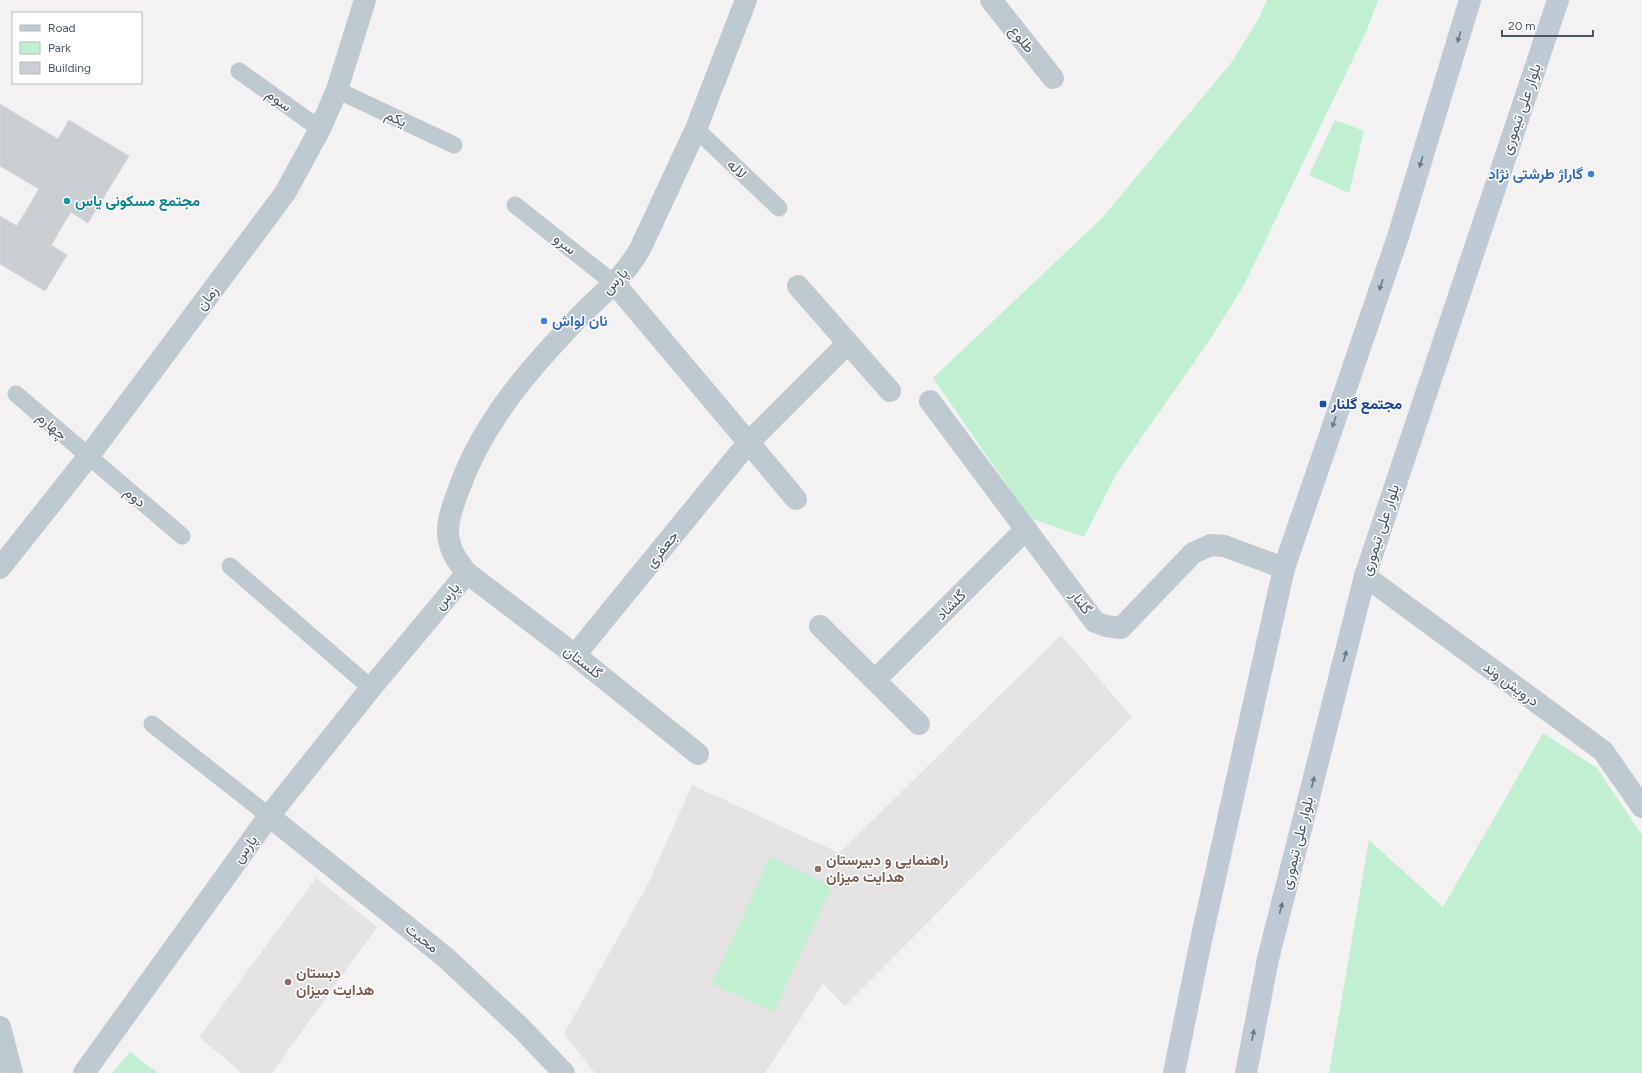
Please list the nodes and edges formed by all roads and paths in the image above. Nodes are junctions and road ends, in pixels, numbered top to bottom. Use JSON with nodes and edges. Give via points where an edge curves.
{"nodes":[{"id":1,"x":365,"y":0,"type":"edge"},
{"id":2,"x":746,"y":0,"type":"edge"},
{"id":3,"x":991,"y":0,"type":"edge"},
{"id":4,"x":1470,"y":0,"type":"edge"},
{"id":5,"x":1558,"y":0,"type":"edge"},
{"id":6,"x":239,"y":71,"type":"dead end"},
{"id":7,"x":1053,"y":78,"type":"dead end"},
{"id":8,"x":337,"y":90,"type":"junction"},
{"id":9,"x":320,"y":129,"type":"junction"},
{"id":10,"x":696,"y":129,"type":"junction"},
{"id":11,"x":454,"y":145,"type":"dead end"},
{"id":12,"x":516,"y":205,"type":"dead end"},
{"id":13,"x":779,"y":208,"type":"dead end"},
{"id":14,"x":615,"y":284,"type":"junction"},
{"id":15,"x":798,"y":286,"type":"dead end"},
{"id":16,"x":848,"y":343,"type":"junction"},
{"id":17,"x":890,"y":391,"type":"dead end"},
{"id":18,"x":16,"y":394,"type":"dead end"},
{"id":19,"x":930,"y":401,"type":"dead end"},
{"id":20,"x":748,"y":443,"type":"junction"},
{"id":21,"x":88,"y":457,"type":"junction"},
{"id":22,"x":796,"y":499,"type":"dead end"},
{"id":23,"x":1026,"y":529,"type":"junction"},
{"id":24,"x":182,"y":536,"type":"dead end"},
{"id":25,"x":230,"y":566,"type":"dead end"},
{"id":26,"x":0,"y":568,"type":"edge"},
{"id":27,"x":1284,"y":568,"type":"junction"},
{"id":28,"x":467,"y":573,"type":"junction"},
{"id":29,"x":1365,"y":576,"type":"junction"},
{"id":30,"x":820,"y":626,"type":"dead end"},
{"id":31,"x":575,"y":656,"type":"junction"},
{"id":32,"x":875,"y":680,"type":"junction"},
{"id":33,"x":371,"y":688,"type":"junction"},
{"id":34,"x":152,"y":724,"type":"dead end"},
{"id":35,"x":919,"y":724,"type":"dead end"},
{"id":36,"x":698,"y":754,"type":"dead end"},
{"id":37,"x":1642,"y":807,"type":"edge"},
{"id":38,"x":269,"y":816,"type":"junction"},
{"id":39,"x":0,"y":1027,"type":"edge"},
{"id":40,"x":12,"y":1073,"type":"edge"},
{"id":41,"x":84,"y":1073,"type":"edge"},
{"id":42,"x":564,"y":1073,"type":"edge"},
{"id":43,"x":1174,"y":1073,"type":"edge"},
{"id":44,"x":1246,"y":1073,"type":"edge"}],
"edges":[{"from":1,"to":8,"type":"street","name":"زمان"},
{"from":2,"to":10,"type":"street","name":"پارس"},
{"from":3,"to":7,"type":"street","name":"طلوع"},
{"from":4,"to":27,"type":"main road","one_way":true,"via":[[1398,236]]},
{"from":5,"to":29,"type":"main road","name":"بلوار علی تیموری"},
{"from":6,"to":9,"type":"lane","name":"سوم"},
{"from":8,"to":9,"type":"street","name":"زمان"},
{"from":8,"to":11,"type":"lane","name":"یکم"},
{"from":9,"to":21,"type":"street","name":"زمان","via":[[285,193]]},
{"from":10,"to":13,"type":"lane","name":"لاله"},
{"from":10,"to":14,"type":"street","name":"پارس","via":[[640,249],[630,267]]},
{"from":12,"to":14,"type":"lane","name":"سرو"},
{"from":14,"to":20,"type":"street"},
{"from":14,"to":28,"type":"street","name":"پارس","via":[[586,309],[557,340],[482,437],[448,516],[454,558]]},
{"from":15,"to":16,"type":"street"},
{"from":16,"to":17,"type":"street"},
{"from":16,"to":20,"type":"street","name":"جعفری"},
{"from":18,"to":21,"type":"lane","name":"چهارم"},
{"from":19,"to":23,"type":"street","name":"گلنار"},
{"from":20,"to":22,"type":"street"},
{"from":20,"to":31,"type":"street","name":"جعفری"},
{"from":21,"to":24,"type":"lane","name":"دوم"},
{"from":21,"to":26,"type":"street","name":"زمان"},
{"from":23,"to":27,"type":"street","name":"گلنار","via":[[1095,622],[1106,626],[1121,628],[1193,553],[1211,545],[1224,546]]},
{"from":23,"to":32,"type":"street","name":"گلشاد"},
{"from":25,"to":33,"type":"lane"},
{"from":27,"to":43,"type":"main road"},
{"from":28,"to":31,"type":"street","name":"گلستان"},
{"from":28,"to":33,"type":"street","name":"پارس"},
{"from":29,"to":37,"type":"street","name":"درویش‌ وند","via":[[1603,751]]},
{"from":44,"to":29,"type":"main road","name":"بلوار علی تیموری","one_way":true,"via":[[1268,960]]},
{"from":30,"to":32,"type":"street"},
{"from":31,"to":36,"type":"street","name":"گلستان"},
{"from":32,"to":35,"type":"street"},
{"from":33,"to":38,"type":"street","name":"پارس"},
{"from":34,"to":38,"type":"lane"},
{"from":38,"to":41,"type":"street","name":"پارس"},
{"from":38,"to":42,"type":"street","name":"محبت","via":[[445,957],[522,1029]]},
{"from":39,"to":40,"type":"street"}]}
